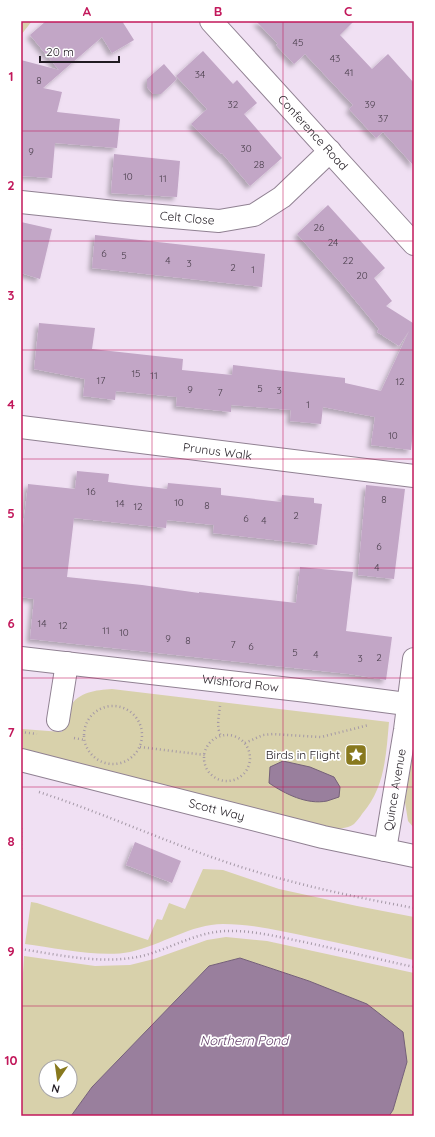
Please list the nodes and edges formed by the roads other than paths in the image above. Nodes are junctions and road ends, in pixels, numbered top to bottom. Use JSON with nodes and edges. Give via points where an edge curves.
{"nodes":[{"id":1,"x":210,"y":21,"type":"edge"},
{"id":2,"x":330,"y":151,"type":"junction"},
{"id":3,"x":21,"y":202,"type":"edge"},
{"id":4,"x":414,"y":244,"type":"edge"},
{"id":5,"x":21,"y":427,"type":"edge"},
{"id":6,"x":414,"y":476,"type":"edge"},
{"id":7,"x":21,"y":658,"type":"edge"},
{"id":8,"x":414,"y":659,"type":"edge"},
{"id":9,"x":67,"y":663,"type":"junction"},
{"id":10,"x":411,"y":705,"type":"edge"},
{"id":11,"x":58,"y":720,"type":"dead end"},
{"id":12,"x":21,"y":760,"type":"edge"},
{"id":13,"x":385,"y":850,"type":"junction"},
{"id":14,"x":414,"y":856,"type":"edge"}],
"edges":[{"from":1,"to":2,"type":"street","name":"Conference Road"},
{"from":2,"to":3,"type":"street","name":"Celt Close","via":[[282,197],[254,215],[219,221]]},
{"from":2,"to":4,"type":"street","name":"Conference Road"},
{"from":5,"to":6,"type":"street","name":"Prunus Walk"},
{"from":7,"to":9,"type":"street","name":"Wishford Row"},
{"from":8,"to":10,"type":"street","name":"Quince Avenue"},
{"from":9,"to":10,"type":"street","name":"Wishford Row"},
{"from":9,"to":11,"type":"street"},
{"from":10,"to":13,"type":"street","name":"Quince Avenue"},
{"from":12,"to":13,"type":"street","name":"Scott Way","via":[[323,837]]},
{"from":13,"to":14,"type":"street","name":"Scott Way"}]}
